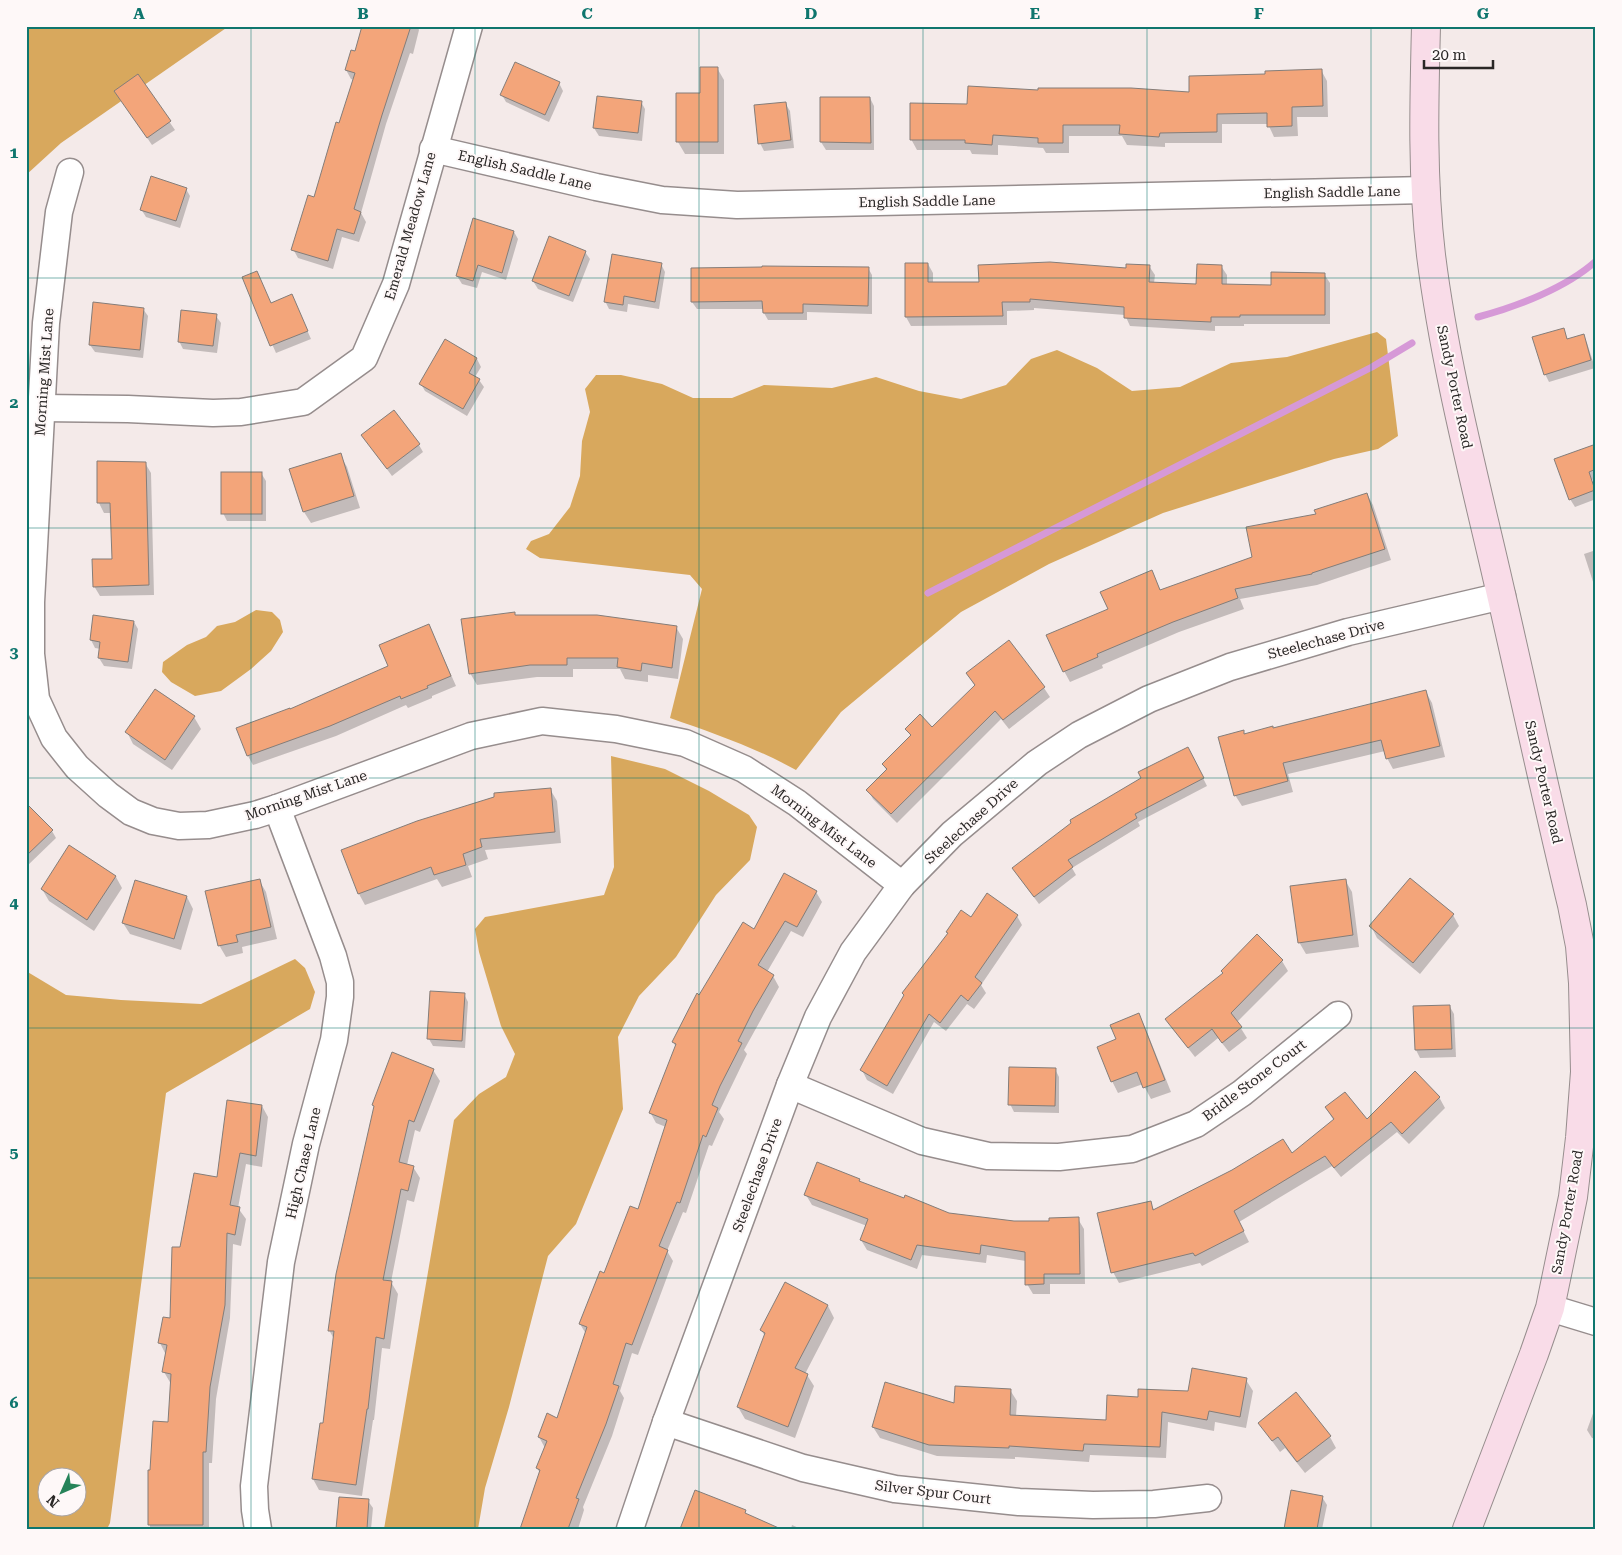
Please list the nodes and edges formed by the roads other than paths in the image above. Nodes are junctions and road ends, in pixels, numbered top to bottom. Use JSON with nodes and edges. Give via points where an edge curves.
{"nodes":[{"id":1,"x":469,"y":26,"type":"edge"},
{"id":2,"x":1426,"y":26,"type":"edge"},
{"id":3,"x":433,"y":149,"type":"junction"},
{"id":4,"x":70,"y":172,"type":"dead end"},
{"id":5,"x":1426,"y":190,"type":"junction"},
{"id":6,"x":41,"y":408,"type":"junction"},
{"id":7,"x":1502,"y":596,"type":"junction"},
{"id":8,"x":277,"y":808,"type":"junction"},
{"id":9,"x":902,"y":885,"type":"junction"},
{"id":10,"x":1588,"y":945,"type":"edge"},
{"id":11,"x":1338,"y":1015,"type":"dead end"},
{"id":12,"x":790,"y":1085,"type":"junction"},
{"id":13,"x":1550,"y":1308,"type":"junction"},
{"id":14,"x":1596,"y":1322,"type":"edge"},
{"id":15,"x":666,"y":1422,"type":"junction"},
{"id":16,"x":1208,"y":1498,"type":"dead end"},
{"id":17,"x":258,"y":1529,"type":"edge"},
{"id":18,"x":630,"y":1529,"type":"edge"},
{"id":19,"x":1467,"y":1529,"type":"edge"}],
"edges":[{"from":1,"to":3,"type":"street","name":"Emerald Meadow Lane"},
{"from":2,"to":5,"type":"street","name":"Sandy Porter Road"},
{"from":3,"to":5,"type":"street","name":"English Saddle Lane","via":[[662,200],[737,205]]},
{"from":3,"to":6,"type":"street","name":"Emerald Meadow Lane","via":[[396,284],[364,358],[303,402],[213,413]]},
{"from":4,"to":6,"type":"street","name":"Morning Mist Lane","via":[[59,212],[46,323]]},
{"from":5,"to":7,"type":"street","name":"Sandy Porter Road","via":[[1439,310]]},
{"from":6,"to":8,"type":"street","name":"Morning Mist Lane","via":[[31,654],[36,700],[54,738],[77,767],[108,795],[131,812],[153,821],[179,826],[208,825]]},
{"from":7,"to":9,"type":"street","name":"Steelechase Drive","via":[[1339,634],[1230,667],[1149,699],[1079,734],[1037,763],[952,834]]},
{"from":7,"to":10,"type":"street","name":"Sandy Porter Road","via":[[1572,905]]},
{"from":8,"to":9,"type":"street","name":"Morning Mist Lane","via":[[471,736],[542,721],[616,729],[685,743],[744,769],[797,803]]},
{"from":8,"to":17,"type":"street","name":"High Chase Lane","via":[[333,956],[340,982],[340,997],[334,1040],[306,1144],[281,1262],[254,1486]]},
{"from":9,"to":12,"type":"street","name":"Steelechase Drive","via":[[853,952],[818,1017]]},
{"from":10,"to":13,"type":"street","name":"Sandy Porter Road","via":[[1583,983],[1585,1072],[1580,1138],[1573,1197]]},
{"from":11,"to":12,"type":"street","name":"Bridle Stone Court","via":[[1242,1093],[1196,1124],[1132,1149],[1059,1157],[988,1156],[922,1141]]},
{"from":12,"to":15,"type":"street","name":"Steelechase Drive"},
{"from":13,"to":14,"type":"street"},
{"from":13,"to":19,"type":"street","name":"Sandy Porter Road"},
{"from":15,"to":16,"type":"street","name":"Silver Spur Court","via":[[803,1468],[895,1489],[1019,1502],[1093,1505],[1154,1504]]},
{"from":15,"to":18,"type":"street","name":"Steelechase Drive"}]}
